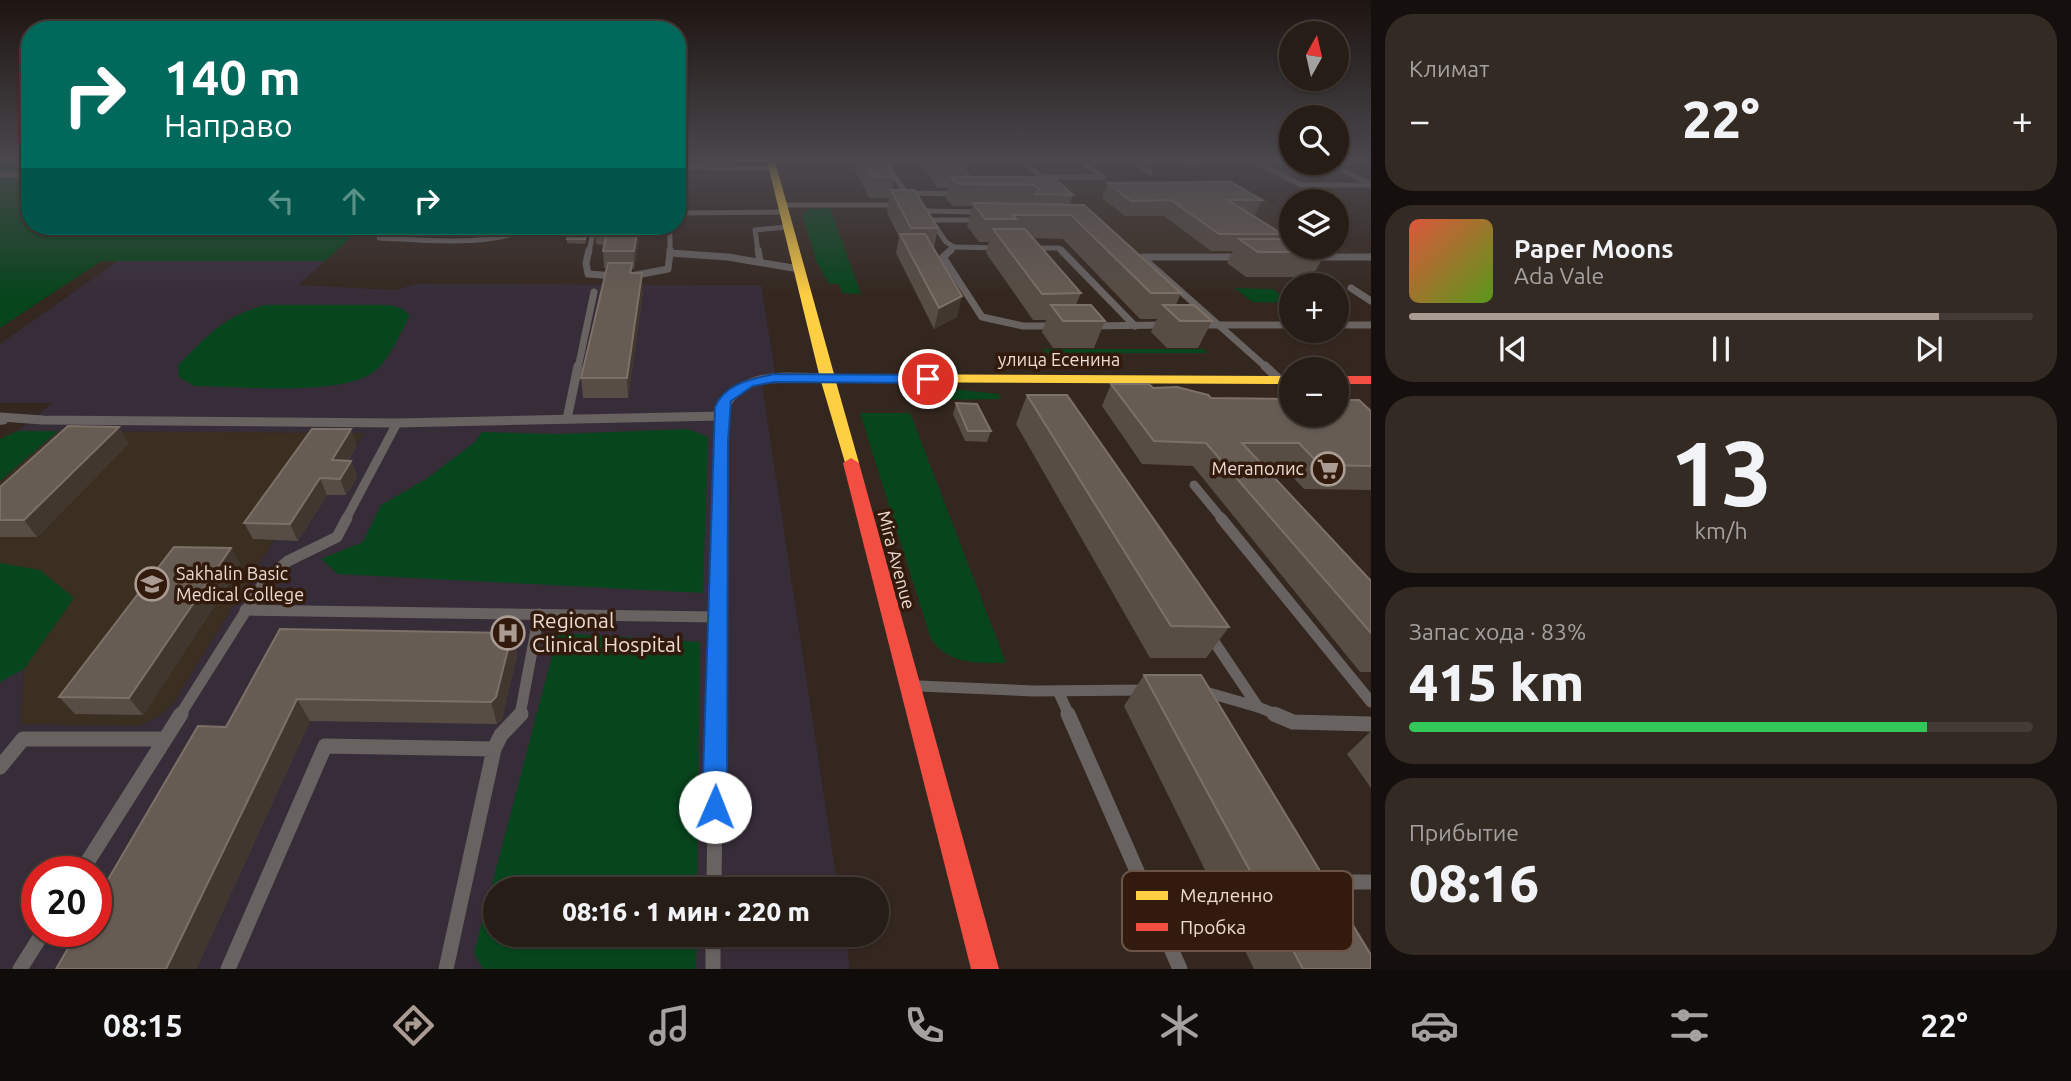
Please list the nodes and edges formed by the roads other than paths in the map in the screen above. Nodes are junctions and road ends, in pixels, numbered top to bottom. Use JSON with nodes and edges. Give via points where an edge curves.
{"nodes":[{"id":1,"x":783,"y":206,"type":"edge"},
{"id":2,"x":870,"y":206,"type":"edge"},
{"id":3,"x":985,"y":212,"type":"edge"},
{"id":4,"x":686,"y":213,"type":"edge"},
{"id":5,"x":785,"y":215,"type":"junction"},
{"id":6,"x":931,"y":220,"type":"junction"},
{"id":7,"x":992,"y":220,"type":"edge"},
{"id":8,"x":507,"y":235,"type":"edge"},
{"id":9,"x":592,"y":235,"type":"edge"},
{"id":10,"x":670,"y":235,"type":"edge"},
{"id":11,"x":379,"y":238,"type":"dead end"},
{"id":12,"x":954,"y":247,"type":"junction"},
{"id":13,"x":1027,"y":248,"type":"junction"},
{"id":14,"x":670,"y":253,"type":"junction"},
{"id":15,"x":1036,"y":257,"type":"edge"},
{"id":16,"x":1251,"y":257,"type":"edge"},
{"id":17,"x":1349,"y":257,"type":"edge"},
{"id":18,"x":1359,"y":257,"type":"junction"},
{"id":19,"x":1371,"y":257,"type":"edge"},
{"id":20,"x":760,"y":261,"type":"junction"},
{"id":21,"x":1371,"y":265,"type":"edge"},
{"id":22,"x":799,"y":269,"type":"junction"},
{"id":23,"x":1351,"y":288,"type":"dead end"},
{"id":24,"x":594,"y":292,"type":"dead end"},
{"id":25,"x":1371,"y":301,"type":"edge"},
{"id":26,"x":1087,"y":316,"type":"edge"},
{"id":27,"x":1177,"y":325,"type":"edge"},
{"id":28,"x":1191,"y":325,"type":"edge"},
{"id":29,"x":1219,"y":325,"type":"junction"},
{"id":30,"x":1279,"y":325,"type":"edge"},
{"id":31,"x":1349,"y":325,"type":"edge"},
{"id":32,"x":1371,"y":325,"type":"edge"},
{"id":33,"x":1059,"y":326,"type":"edge"},
{"id":34,"x":1084,"y":326,"type":"edge"},
{"id":35,"x":1096,"y":326,"type":"junction"},
{"id":36,"x":1135,"y":326,"type":"junction"},
{"id":37,"x":1279,"y":374,"type":"edge"},
{"id":38,"x":827,"y":378,"type":"junction"},
{"id":39,"x":1279,"y":380,"type":"edge"},
{"id":40,"x":1349,"y":380,"type":"edge"},
{"id":41,"x":1371,"y":380,"type":"edge"},
{"id":42,"x":1349,"y":405,"type":"edge"},
{"id":43,"x":722,"y":416,"type":"junction"},
{"id":44,"x":1,"y":418,"type":"edge"},
{"id":45,"x":567,"y":419,"type":"junction"},
{"id":46,"x":397,"y":423,"type":"junction"},
{"id":47,"x":1371,"y":423,"type":"edge"},
{"id":48,"x":1194,"y":485,"type":"dead end"},
{"id":49,"x":245,"y":610,"type":"junction"},
{"id":50,"x":539,"y":614,"type":"junction"},
{"id":51,"x":717,"y":617,"type":"junction"},
{"id":52,"x":1198,"y":618,"type":"edge"},
{"id":53,"x":910,"y":685,"type":"junction"},
{"id":54,"x":1155,"y":690,"type":"edge"},
{"id":55,"x":1058,"y":691,"type":"junction"},
{"id":56,"x":1371,"y":702,"type":"edge"},
{"id":57,"x":1258,"y":707,"type":"junction"},
{"id":58,"x":1210,"y":712,"type":"edge"},
{"id":59,"x":1371,"y":724,"type":"edge"},
{"id":60,"x":163,"y":739,"type":"junction"},
{"id":61,"x":494,"y":749,"type":"junction"},
{"id":62,"x":0,"y":767,"type":"edge"},
{"id":63,"x":91,"y":856,"type":"edge"},
{"id":64,"x":1137,"y":871,"type":"edge"},
{"id":65,"x":714,"y":877,"type":"edge"},
{"id":66,"x":1353,"y":880,"type":"edge"},
{"id":67,"x":1371,"y":882,"type":"edge"},
{"id":68,"x":34,"y":947,"type":"edge"},
{"id":69,"x":713,"y":947,"type":"edge"},
{"id":70,"x":1172,"y":951,"type":"edge"},
{"id":71,"x":20,"y":969,"type":"edge"},
{"id":72,"x":228,"y":969,"type":"edge"},
{"id":73,"x":446,"y":969,"type":"edge"},
{"id":74,"x":713,"y":969,"type":"edge"},
{"id":75,"x":985,"y":969,"type":"edge"},
{"id":76,"x":1180,"y":969,"type":"edge"}],
"edges":[{"from":1,"to":5,"type":"main road","name":"Mira Avenue"},
{"from":2,"to":5,"type":"lane"},
{"from":3,"to":6,"type":"lane","via":[[923,208]]},
{"from":4,"to":5,"type":"lane"},
{"from":5,"to":20,"type":"lane","via":[[755,230]]},
{"from":5,"to":22,"type":"main road","name":"Mira Avenue"},
{"from":6,"to":7,"type":"lane"},
{"from":6,"to":12,"type":"lane"},
{"from":8,"to":11,"type":"lane"},
{"from":9,"to":14,"type":"lane","via":[[588,274],[644,275],[668,269]]},
{"from":10,"to":14,"type":"lane"},
{"from":12,"to":13,"type":"lane"},
{"from":12,"to":33,"type":"lane","via":[[943,257],[982,317],[1023,326]]},
{"from":13,"to":15,"type":"lane"},
{"from":13,"to":36,"type":"lane","via":[[1059,247]]},
{"from":14,"to":20,"type":"lane"},
{"from":16,"to":29,"type":"lane","via":[[1142,257]]},
{"from":17,"to":18,"type":"lane"},
{"from":18,"to":19,"type":"lane"},
{"from":18,"to":21,"type":"lane"},
{"from":20,"to":22,"type":"lane"},
{"from":22,"to":38,"type":"main road","name":"Mira Avenue"},
{"from":23,"to":25,"type":"lane"},
{"from":24,"to":45,"type":"lane"},
{"from":26,"to":35,"type":"lane"},
{"from":27,"to":36,"type":"lane"},
{"from":28,"to":29,"type":"lane"},
{"from":29,"to":30,"type":"lane"},
{"from":29,"to":37,"type":"lane"},
{"from":31,"to":32,"type":"lane"},
{"from":34,"to":35,"type":"lane"},
{"from":35,"to":36,"type":"lane"},
{"from":38,"to":39,"type":"main road","name":"улица Есенина"},
{"from":38,"to":43,"type":"lane","via":[[749,383],[725,399]]},
{"from":38,"to":53,"type":"main road","name":"Mira Avenue"},
{"from":40,"to":41,"type":"main road"},
{"from":42,"to":47,"type":"lane"},
{"from":43,"to":45,"type":"lane"},
{"from":43,"to":51,"type":"lane"},
{"from":44,"to":46,"type":"lane"},
{"from":45,"to":46,"type":"lane"},
{"from":46,"to":49,"type":"lane","via":[[337,537],[288,561],[266,579]]},
{"from":48,"to":56,"type":"lane"},
{"from":49,"to":50,"type":"lane"},
{"from":49,"to":60,"type":"lane"},
{"from":50,"to":51,"type":"lane"},
{"from":50,"to":61,"type":"lane","via":[[520,717]]},
{"from":51,"to":65,"type":"lane"},
{"from":52,"to":57,"type":"lane"},
{"from":53,"to":55,"type":"lane"},
{"from":53,"to":75,"type":"main road","name":"Mira Avenue"},
{"from":54,"to":55,"type":"lane"},
{"from":55,"to":64,"type":"lane"},
{"from":57,"to":58,"type":"lane","via":[[1190,690]]},
{"from":57,"to":59,"type":"lane","via":[[1293,722]]},
{"from":60,"to":62,"type":"lane","via":[[23,739]]},
{"from":60,"to":63,"type":"lane"},
{"from":61,"to":72,"type":"lane","via":[[325,746]]},
{"from":61,"to":73,"type":"lane"},
{"from":66,"to":67,"type":"lane"},
{"from":68,"to":71,"type":"lane"},
{"from":69,"to":74,"type":"lane"},
{"from":70,"to":76,"type":"lane"}]}
